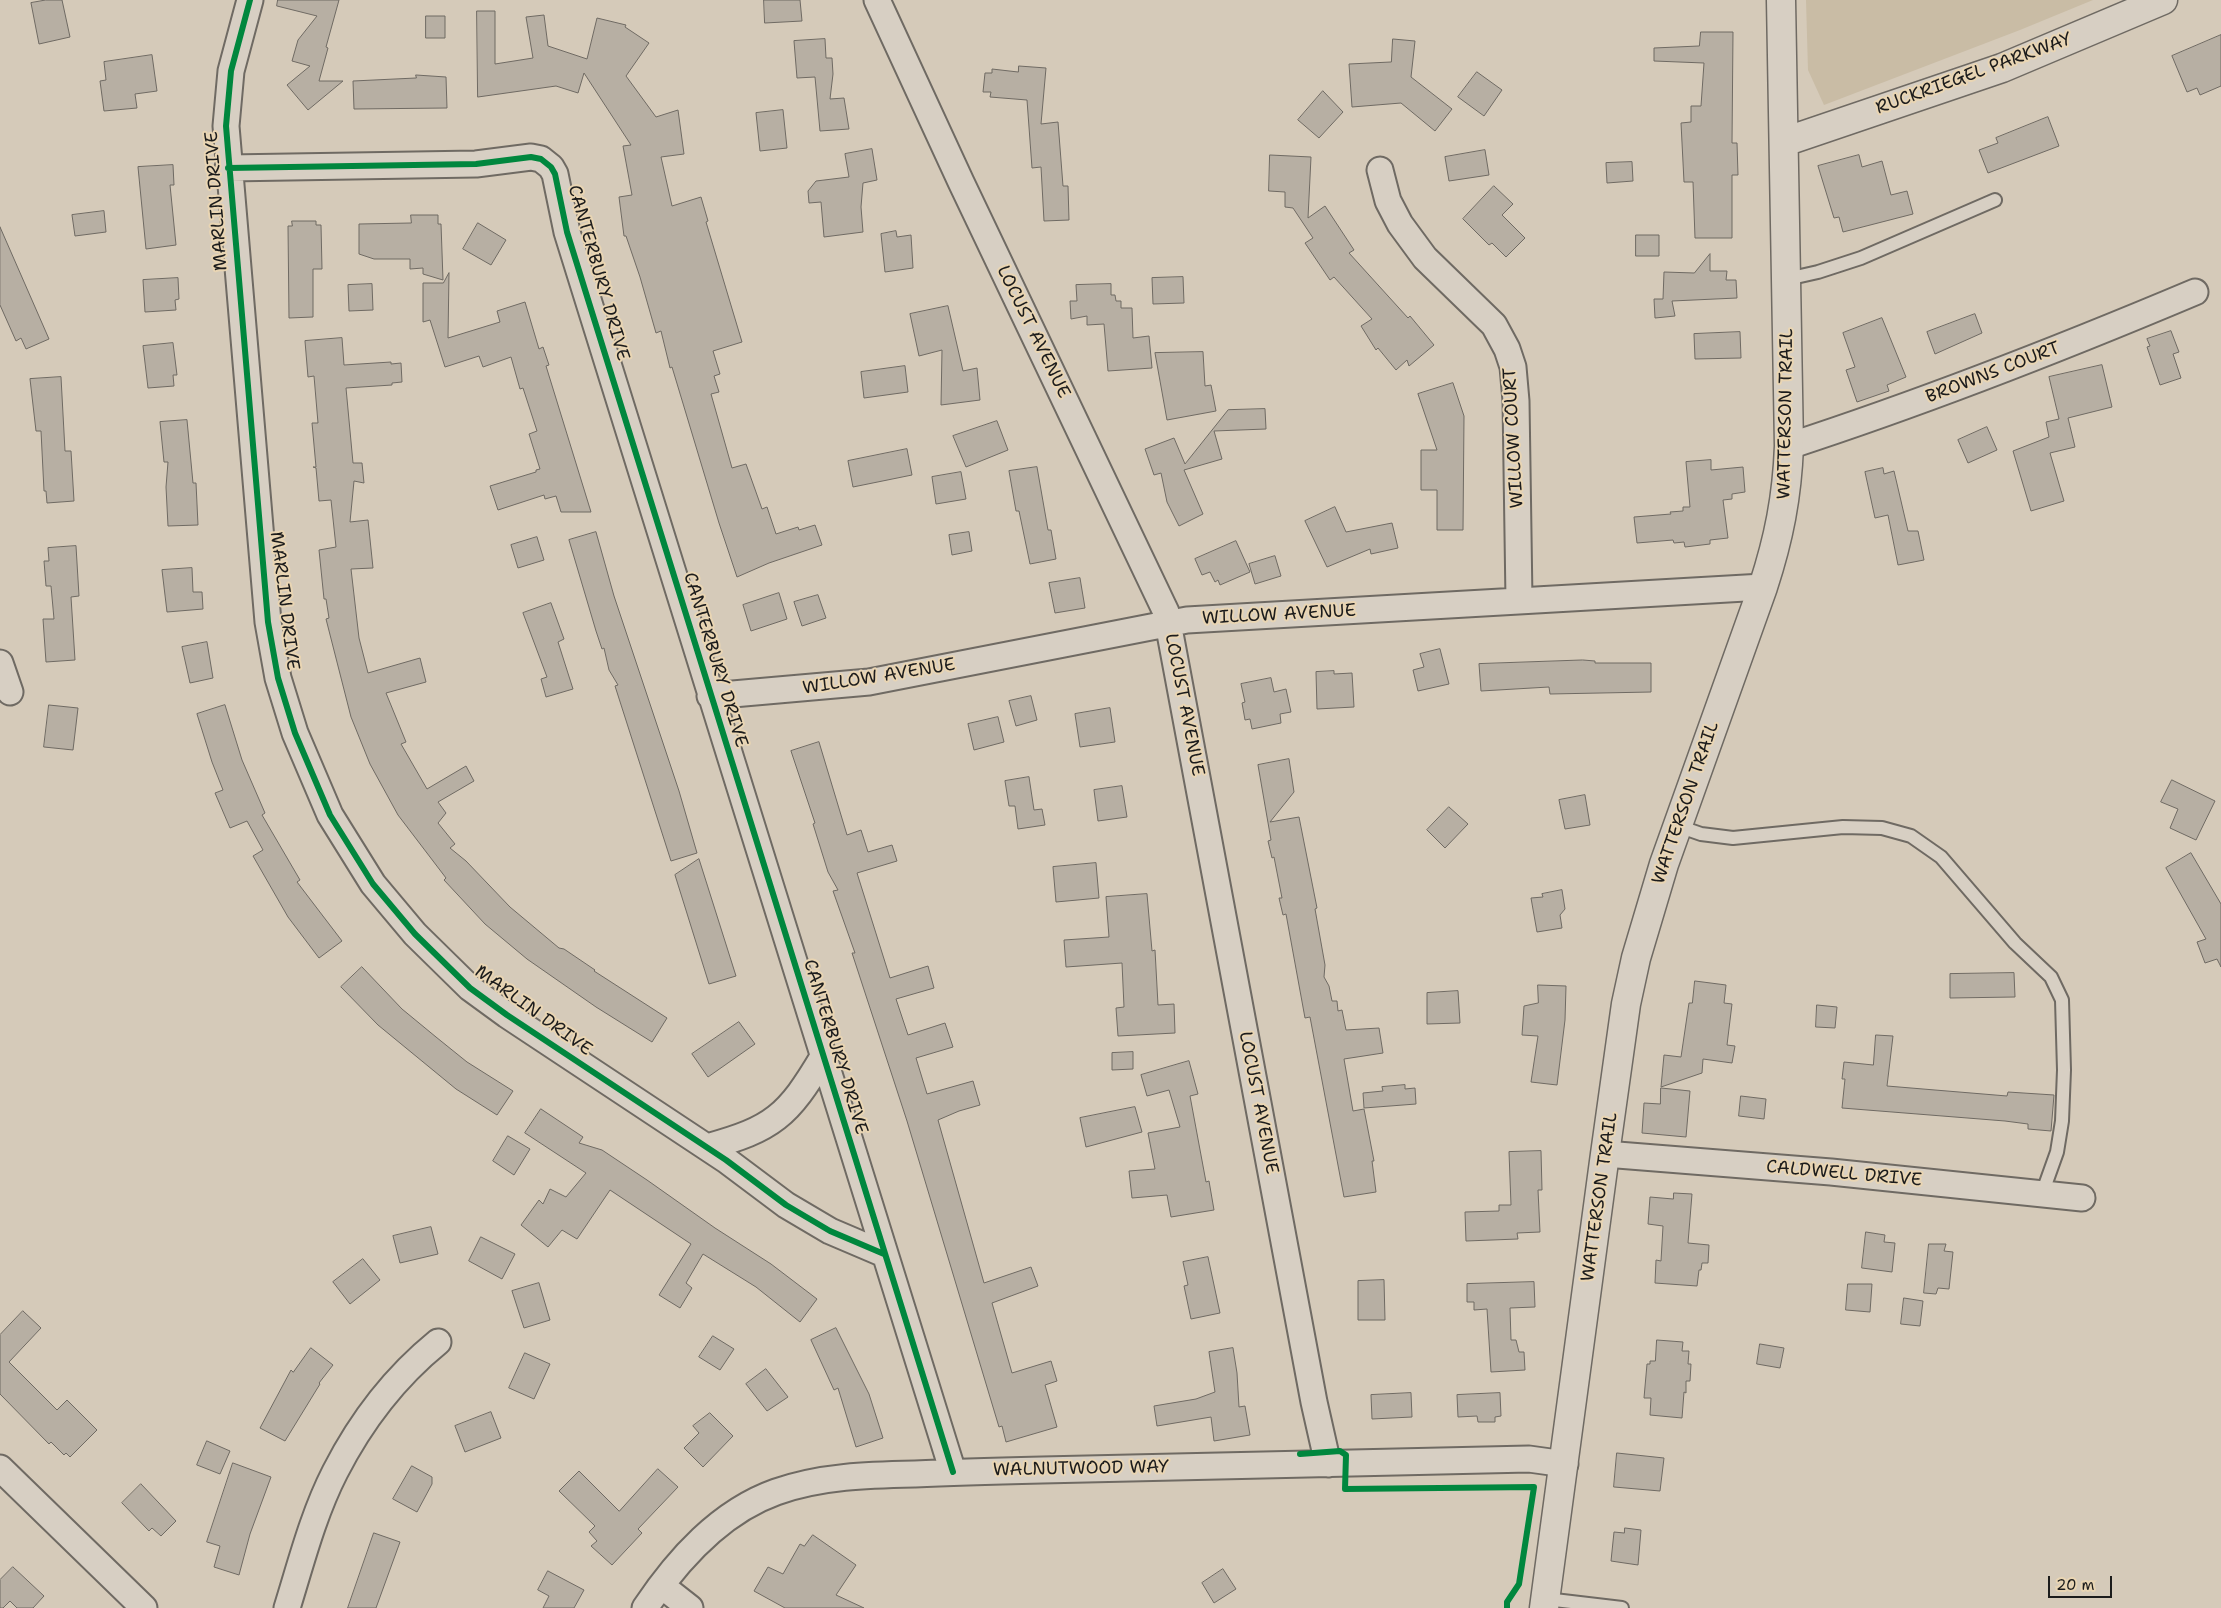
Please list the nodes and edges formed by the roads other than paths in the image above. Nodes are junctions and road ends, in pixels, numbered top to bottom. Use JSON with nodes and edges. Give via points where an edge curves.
{"nodes":[{"id":1,"x":250,"y":0,"type":"edge"},
{"id":2,"x":877,"y":0,"type":"edge"},
{"id":3,"x":1781,"y":0,"type":"edge"},
{"id":4,"x":2163,"y":0,"type":"edge"},
{"id":5,"x":1784,"y":142,"type":"junction"},
{"id":6,"x":228,"y":168,"type":"junction"},
{"id":7,"x":1380,"y":170,"type":"dead end"},
{"id":8,"x":1995,"y":200,"type":"dead end"},
{"id":9,"x":1787,"y":279,"type":"junction"},
{"id":10,"x":2195,"y":292,"type":"dead end"},
{"id":11,"x":1789,"y":446,"type":"junction"},
{"id":12,"x":1763,"y":587,"type":"junction"},
{"id":13,"x":1519,"y":600,"type":"junction"},
{"id":14,"x":1168,"y":623,"type":"junction"},
{"id":15,"x":0,"y":663,"type":"edge"},
{"id":16,"x":10,"y":692,"type":"dead end"},
{"id":17,"x":710,"y":696,"type":"junction"},
{"id":18,"x":1678,"y":826,"type":"junction"},
{"id":19,"x":822,"y":1058,"type":"junction"},
{"id":20,"x":707,"y":1147,"type":"junction"},
{"id":21,"x":1605,"y":1154,"type":"junction"},
{"id":22,"x":2042,"y":1194,"type":"junction"},
{"id":23,"x":2082,"y":1198,"type":"dead end"},
{"id":24,"x":884,"y":1254,"type":"junction"},
{"id":25,"x":438,"y":1342,"type":"dead end"},
{"id":26,"x":1328,"y":1464,"type":"junction"},
{"id":27,"x":1565,"y":1464,"type":"junction"},
{"id":28,"x":0,"y":1468,"type":"edge"},
{"id":29,"x":953,"y":1472,"type":"junction"},
{"id":30,"x":662,"y":1586,"type":"junction"},
{"id":31,"x":1545,"y":1604,"type":"edge"},
{"id":32,"x":144,"y":1608,"type":"edge"},
{"id":33,"x":287,"y":1608,"type":"edge"},
{"id":34,"x":645,"y":1608,"type":"edge"},
{"id":35,"x":690,"y":1608,"type":"edge"},
{"id":36,"x":1622,"y":1608,"type":"edge"}],
"edges":[{"from":1,"to":6,"type":"street","name":"MARLIN DRIVE","via":[[227,98]]},
{"from":2,"to":14,"type":"street","name":"LOCUST AVENUE","via":[[1157,591]]},
{"from":3,"to":5,"type":"main road","name":"WATTERSON TRAIL"},
{"from":4,"to":5,"type":"main road","name":"RUCKRIEGEL PARKWAY","via":[[2002,68]]},
{"from":5,"to":9,"type":"main road","name":"WATTERSON TRAIL"},
{"from":6,"to":17,"type":"street","name":"CANTERBURY DRIVE","via":[[476,164],[531,157],[541,159],[551,167],[567,232]]},
{"from":6,"to":20,"type":"street","name":"MARLIN DRIVE","via":[[268,622],[278,678],[295,733],[330,814],[373,884],[415,934],[470,988]]},
{"from":7,"to":13,"type":"street","name":"WILLOW COURT","via":[[1388,201],[1400,224],[1425,258],[1494,325],[1513,366]]},
{"from":8,"to":9,"type":"lane","via":[[1861,258]]},
{"from":9,"to":11,"type":"main road","name":"WATTERSON TRAIL"},
{"from":10,"to":11,"type":"street","name":"BROWNS COURT","via":[[1970,382]]},
{"from":11,"to":12,"type":"main road","name":"WATTERSON TRAIL","via":[[1784,512]]},
{"from":12,"to":13,"type":"street","name":"WILLOW AVENUE"},
{"from":12,"to":18,"type":"main road","name":"WATTERSON TRAIL"},
{"from":13,"to":14,"type":"street","name":"WILLOW AVENUE"},
{"from":14,"to":17,"type":"street","name":"WILLOW AVENUE","via":[[869,682]]},
{"from":14,"to":26,"type":"street","name":"LOCUST AVENUE"},
{"from":15,"to":16,"type":"street"},
{"from":17,"to":19,"type":"street","name":"CANTERBURY DRIVE"},
{"from":18,"to":21,"type":"main road","name":"WATTERSON TRAIL","via":[[1636,958],[1626,1004]]},
{"from":18,"to":22,"type":"lane","via":[[1701,834],[1733,838],[1843,827],[1882,828],[1911,836],[1941,857],[2015,943],[2051,977],[2062,1000],[2062,1121],[2057,1152]]},
{"from":19,"to":20,"type":"street","via":[[804,1090],[786,1111],[768,1125],[748,1135]]},
{"from":19,"to":24,"type":"street","name":"CANTERBURY DRIVE"},
{"from":20,"to":24,"type":"street","name":"MARLIN DRIVE","via":[[786,1205],[830,1231]]},
{"from":21,"to":22,"type":"street","name":"CALDWELL DRIVE","via":[[1831,1172]]},
{"from":21,"to":27,"type":"main road","name":"WATTERSON TRAIL"},
{"from":22,"to":23,"type":"street","name":"CALDWELL DRIVE"},
{"from":24,"to":29,"type":"street","name":"CANTERBURY DRIVE"},
{"from":25,"to":33,"type":"street","via":[[418,1358],[372,1410],[335,1472],[312,1526]]},
{"from":26,"to":27,"type":"street","name":"WALNUTWOOD WAY","via":[[1529,1459]]},
{"from":26,"to":29,"type":"street","name":"WALNUTWOOD WAY"},
{"from":27,"to":31,"type":"main road","name":"WATTERSON TRAIL"},
{"from":28,"to":32,"type":"street"},
{"from":29,"to":30,"type":"street","name":"WALNUTWOOD WAY","via":[[844,1477],[775,1492],[726,1518],[687,1554]]},
{"from":30,"to":34,"type":"street","name":"WALNUTWOOD WAY"},
{"from":30,"to":35,"type":"street"},
{"from":31,"to":36,"type":"lane"}]}
